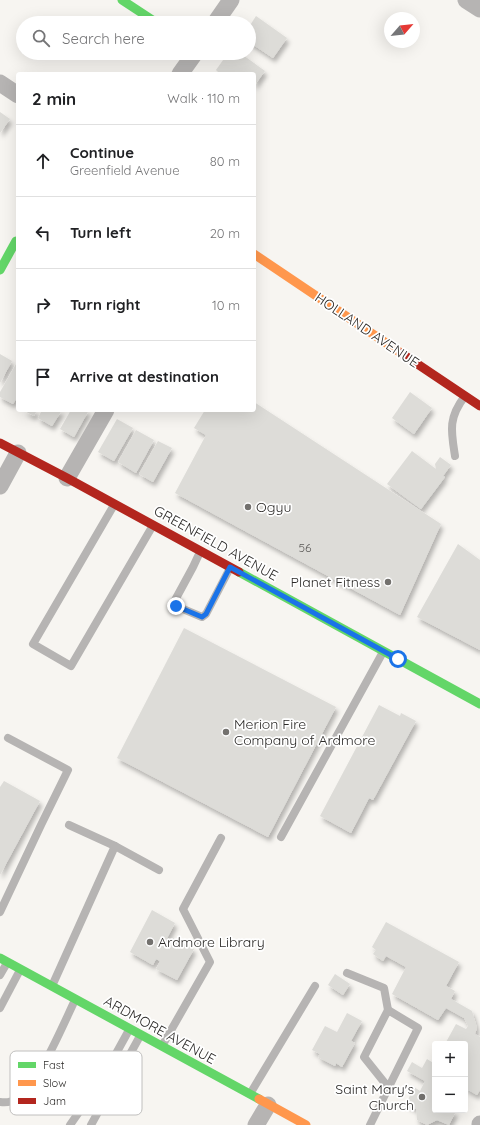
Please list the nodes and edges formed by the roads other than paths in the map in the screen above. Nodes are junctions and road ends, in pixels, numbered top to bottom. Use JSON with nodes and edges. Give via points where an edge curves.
{"nodes":[{"id":1,"x":122,"y":0,"type":"edge"},
{"id":2,"x":231,"y":0,"type":"edge"},
{"id":3,"x":466,"y":0,"type":"edge"},
{"id":4,"x":480,"y":9,"type":"edge"},
{"id":5,"x":146,"y":16,"type":"edge"},
{"id":6,"x":220,"y":16,"type":"edge"},
{"id":7,"x":190,"y":60,"type":"edge"},
{"id":8,"x":181,"y":72,"type":"edge"},
{"id":9,"x":0,"y":83,"type":"edge"},
{"id":10,"x":16,"y":94,"type":"edge"},
{"id":11,"x":16,"y":241,"type":"dead end"},
{"id":12,"x":256,"y":255,"type":"edge"},
{"id":13,"x":0,"y":270,"type":"edge"},
{"id":14,"x":465,"y":396,"type":"junction"},
{"id":15,"x":480,"y":406,"type":"edge"},
{"id":16,"x":105,"y":412,"type":"edge"},
{"id":17,"x":0,"y":443,"type":"edge"},
{"id":18,"x":18,"y":453,"type":"junction"},
{"id":19,"x":455,"y":456,"type":"dead end"},
{"id":20,"x":67,"y":478,"type":"junction"},
{"id":21,"x":0,"y":486,"type":"edge"},
{"id":22,"x":115,"y":504,"type":"junction"},
{"id":23,"x":153,"y":525,"type":"junction"},
{"id":24,"x":200,"y":551,"type":"junction"},
{"id":25,"x":230,"y":567,"type":"junction"},
{"id":26,"x":384,"y":652,"type":"junction"},
{"id":27,"x":480,"y":704,"type":"edge"},
{"id":28,"x":8,"y":738,"type":"dead end"},
{"id":29,"x":69,"y":825,"type":"dead end"},
{"id":30,"x":281,"y":836,"type":"dead end"},
{"id":31,"x":222,"y":838,"type":"dead end"},
{"id":32,"x":115,"y":846,"type":"junction"},
{"id":33,"x":159,"y":870,"type":"dead end"},
{"id":34,"x":0,"y":912,"type":"edge"},
{"id":35,"x":4,"y":960,"type":"edge"},
{"id":36,"x":20,"y":970,"type":"junction"},
{"id":37,"x":347,"y":973,"type":"dead end"},
{"id":38,"x":0,"y":975,"type":"edge"},
{"id":39,"x":52,"y":986,"type":"junction"},
{"id":40,"x":315,"y":986,"type":"dead end"},
{"id":41,"x":76,"y":1000,"type":"junction"},
{"id":42,"x":0,"y":1008,"type":"edge"},
{"id":43,"x":388,"y":1010,"type":"junction"},
{"id":44,"x":129,"y":1029,"type":"junction"},
{"id":45,"x":140,"y":1035,"type":"junction"},
{"id":46,"x":162,"y":1047,"type":"junction"},
{"id":47,"x":50,"y":1051,"type":"edge"},
{"id":48,"x":117,"y":1051,"type":"edge"},
{"id":49,"x":131,"y":1051,"type":"edge"},
{"id":50,"x":388,"y":1087,"type":"junction"},
{"id":51,"x":250,"y":1095,"type":"junction"},
{"id":52,"x":0,"y":1102,"type":"edge"},
{"id":53,"x":10,"y":1102,"type":"edge"},
{"id":54,"x":268,"y":1105,"type":"junction"},
{"id":55,"x":77,"y":1115,"type":"edge"},
{"id":56,"x":96,"y":1115,"type":"edge"},
{"id":57,"x":70,"y":1125,"type":"edge"},
{"id":58,"x":91,"y":1125,"type":"edge"},
{"id":59,"x":256,"y":1125,"type":"edge"},
{"id":60,"x":306,"y":1125,"type":"edge"},
{"id":61,"x":370,"y":1125,"type":"edge"}],
"edges":[{"from":1,"to":5,"type":"street"},
{"from":2,"to":6,"type":"street"},
{"from":3,"to":4,"type":"street"},
{"from":7,"to":8,"type":"street"},
{"from":9,"to":10,"type":"street"},
{"from":11,"to":13,"type":"street"},
{"from":12,"to":14,"type":"street","name":"HOLLAND AVENUE"},
{"from":14,"to":15,"type":"street","name":"HOLLAND AVENUE"},
{"from":14,"to":19,"type":"lane","via":[[456,407],[451,429]]},
{"from":16,"to":20,"type":"street"},
{"from":17,"to":18,"type":"street","name":"GREENFIELD AVENUE"},
{"from":18,"to":20,"type":"street","name":"GREENFIELD AVENUE"},
{"from":18,"to":21,"type":"street"},
{"from":20,"to":22,"type":"street","name":"GREENFIELD AVENUE"},
{"from":22,"to":23,"type":"street","name":"GREENFIELD AVENUE"},
{"from":22,"to":23,"type":"lane","via":[[33,644],[71,666]]},
{"from":23,"to":24,"type":"street","name":"GREENFIELD AVENUE"},
{"from":24,"to":25,"type":"street","name":"GREENFIELD AVENUE"},
{"from":24,"to":25,"type":"lane","via":[[174,602],[176,606],[202,617],[206,614]]},
{"from":25,"to":26,"type":"street","name":"GREENFIELD AVENUE"},
{"from":26,"to":27,"type":"street","name":"GREENFIELD AVENUE"},
{"from":26,"to":30,"type":"lane"},
{"from":28,"to":34,"type":"lane","via":[[68,770]]},
{"from":29,"to":32,"type":"lane"},
{"from":31,"to":46,"type":"lane","via":[[184,909],[210,962]]},
{"from":32,"to":33,"type":"lane"},
{"from":32,"to":39,"type":"lane"},
{"from":35,"to":36,"type":"street","name":"ARDMORE AVENUE"},
{"from":35,"to":38,"type":"lane"},
{"from":36,"to":39,"type":"street","name":"ARDMORE AVENUE"},
{"from":36,"to":42,"type":"lane"},
{"from":37,"to":43,"type":"lane","via":[[384,988]]},
{"from":39,"to":41,"type":"street","name":"ARDMORE AVENUE"},
{"from":40,"to":51,"type":"lane"},
{"from":41,"to":44,"type":"street","name":"ARDMORE AVENUE"},
{"from":41,"to":47,"type":"lane"},
{"from":43,"to":50,"type":"lane","via":[[364,1057]]},
{"from":43,"to":50,"type":"lane","via":[[418,1028]]},
{"from":44,"to":45,"type":"street","name":"ARDMORE AVENUE"},
{"from":44,"to":48,"type":"lane"},
{"from":45,"to":46,"type":"street","name":"ARDMORE AVENUE"},
{"from":45,"to":49,"type":"lane"},
{"from":46,"to":51,"type":"street","name":"ARDMORE AVENUE"},
{"from":50,"to":61,"type":"lane"},
{"from":51,"to":54,"type":"street","name":"ARDMORE AVENUE"},
{"from":52,"to":53,"type":"lane"},
{"from":54,"to":59,"type":"street"},
{"from":54,"to":60,"type":"street","name":"ARDMORE AVENUE"},
{"from":55,"to":57,"type":"lane"},
{"from":56,"to":58,"type":"lane"}]}
